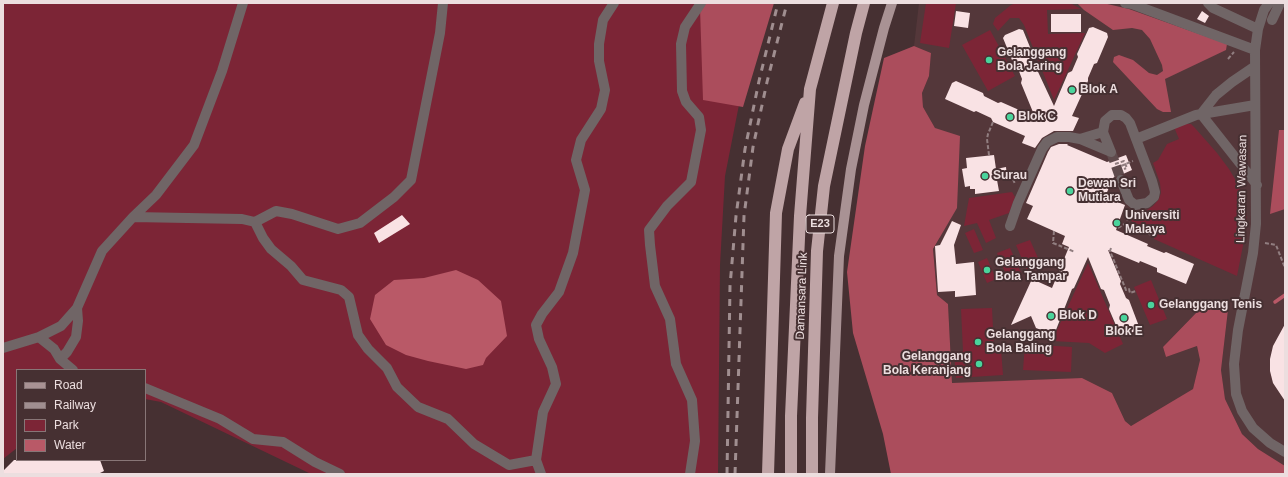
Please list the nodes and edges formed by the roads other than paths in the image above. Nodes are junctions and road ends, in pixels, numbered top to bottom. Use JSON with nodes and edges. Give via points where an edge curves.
{"nodes":[{"id":1,"x":243,"y":3,"type":"edge"},
{"id":2,"x":442,"y":3,"type":"edge"},
{"id":3,"x":614,"y":3,"type":"edge"},
{"id":4,"x":701,"y":3,"type":"edge"},
{"id":5,"x":833,"y":3,"type":"edge"},
{"id":6,"x":864,"y":3,"type":"edge"},
{"id":7,"x":892,"y":3,"type":"edge"},
{"id":8,"x":1125,"y":3,"type":"edge"},
{"id":9,"x":1208,"y":3,"type":"edge"},
{"id":10,"x":1269,"y":3,"type":"edge"},
{"id":11,"x":1280,"y":3,"type":"edge"},
{"id":12,"x":1272,"y":20,"type":"dead end"},
{"id":13,"x":1258,"y":29,"type":"junction"},
{"id":14,"x":1255,"y":50,"type":"junction"},
{"id":15,"x":1254,"y":67,"type":"junction"},
{"id":16,"x":810,"y":89,"type":"junction"},
{"id":17,"x":1255,"y":105,"type":"junction"},
{"id":18,"x":1200,"y":114,"type":"junction"},
{"id":19,"x":1103,"y":132,"type":"junction"},
{"id":20,"x":1080,"y":139,"type":"junction"},
{"id":21,"x":1136,"y":139,"type":"junction"},
{"id":22,"x":1122,"y":175,"type":"tunnel mouth"},
{"id":23,"x":1257,"y":185,"type":"junction"},
{"id":24,"x":134,"y":217,"type":"junction"},
{"id":25,"x":255,"y":222,"type":"junction"},
{"id":26,"x":1010,"y":226,"type":"dead end"},
{"id":27,"x":77,"y":308,"type":"junction"},
{"id":28,"x":39,"y":337,"type":"junction"},
{"id":29,"x":3,"y":348,"type":"edge"},
{"id":30,"x":60,"y":359,"type":"junction"},
{"id":31,"x":72,"y":369,"type":"edge"},
{"id":32,"x":146,"y":388,"type":"edge"},
{"id":33,"x":1285,"y":452,"type":"edge"},
{"id":34,"x":536,"y":460,"type":"junction"},
{"id":35,"x":340,"y":474,"type":"edge"},
{"id":36,"x":540,"y":474,"type":"edge"},
{"id":37,"x":690,"y":474,"type":"edge"},
{"id":38,"x":768,"y":474,"type":"edge"},
{"id":39,"x":791,"y":474,"type":"edge"},
{"id":40,"x":812,"y":474,"type":"edge"},
{"id":41,"x":831,"y":474,"type":"edge"}],
"edges":[{"from":1,"to":24,"type":"street","via":[[222,71],[194,145],[156,195]]},
{"from":2,"to":25,"type":"street","via":[[440,33],[410,180],[394,197],[360,223],[338,229],[276,211]]},
{"from":3,"to":34,"type":"street","via":[[603,20],[598,44],[605,90],[601,109],[581,140],[576,160],[585,190],[573,253],[559,292],[536,325],[556,384],[543,412]]},
{"from":4,"to":37,"type":"street","via":[[685,27],[681,44],[682,91],[686,102],[699,117],[702,130],[691,182],[667,206],[649,230],[655,286],[670,319],[676,364],[692,400],[695,441]]},
{"from":5,"to":16,"type":"highway","name":"Damansara Link","number":"E23"},
{"from":6,"to":40,"type":"highway","name":"Damansara Link","number":"E23","via":[[824,186],[817,251]]},
{"from":7,"to":41,"type":"main road","via":[[864,105],[851,169],[839,256]]},
{"from":8,"to":14,"type":"street"},
{"from":9,"to":13,"type":"street","via":[[1213,8]]},
{"from":10,"to":13,"type":"street","name":"Lingkaran Wawasan"},
{"from":11,"to":12,"type":"street"},
{"from":13,"to":14,"type":"street","name":"Lingkaran Wawasan"},
{"from":14,"to":15,"type":"street","name":"Lingkaran Wawasan"},
{"from":15,"to":17,"type":"street","name":"Lingkaran Wawasan"},
{"from":15,"to":18,"type":"street","via":[[1216,94]]},
{"from":16,"to":38,"type":"highway","via":[[788,149],[776,213]]},
{"from":16,"to":39,"type":"highway","name":"Damansara Link","number":"E23","via":[[800,216],[791,416]]},
{"from":17,"to":18,"type":"street"},
{"from":17,"to":23,"type":"street","name":"Lingkaran Wawasan"},
{"from":18,"to":21,"type":"street"},
{"from":18,"to":23,"type":"street"},
{"from":19,"to":20,"type":"street"},
{"from":19,"to":20,"type":"street","via":[[1111,152]]},
{"from":19,"to":21,"type":"street","via":[[1108,118],[1116,114],[1121,115],[1130,123]]},
{"from":20,"to":26,"type":"street","via":[[1064,136],[1047,142],[1016,207]]},
{"from":21,"to":22,"type":"street","via":[[1155,192],[1152,200],[1135,205],[1129,200]]},
{"from":23,"to":33,"type":"street","name":"Lingkaran Wawasan","via":[[1253,252],[1234,364],[1236,394],[1242,411],[1253,428]]},
{"from":24,"to":25,"type":"street","via":[[242,219]]},
{"from":24,"to":27,"type":"street","via":[[102,251]]},
{"from":25,"to":34,"type":"street","via":[[262,238],[271,249],[303,280],[341,290],[349,297],[358,335],[387,368],[397,387],[418,407],[448,419],[474,444],[509,465]]},
{"from":27,"to":28,"type":"street","via":[[61,326]]},
{"from":27,"to":30,"type":"street","via":[[76,337]]},
{"from":28,"to":29,"type":"street"},
{"from":28,"to":30,"type":"street","via":[[54,349]]},
{"from":30,"to":31,"type":"street"},
{"from":32,"to":35,"type":"street","via":[[220,419],[253,439],[283,442]]},
{"from":34,"to":36,"type":"street"}]}
